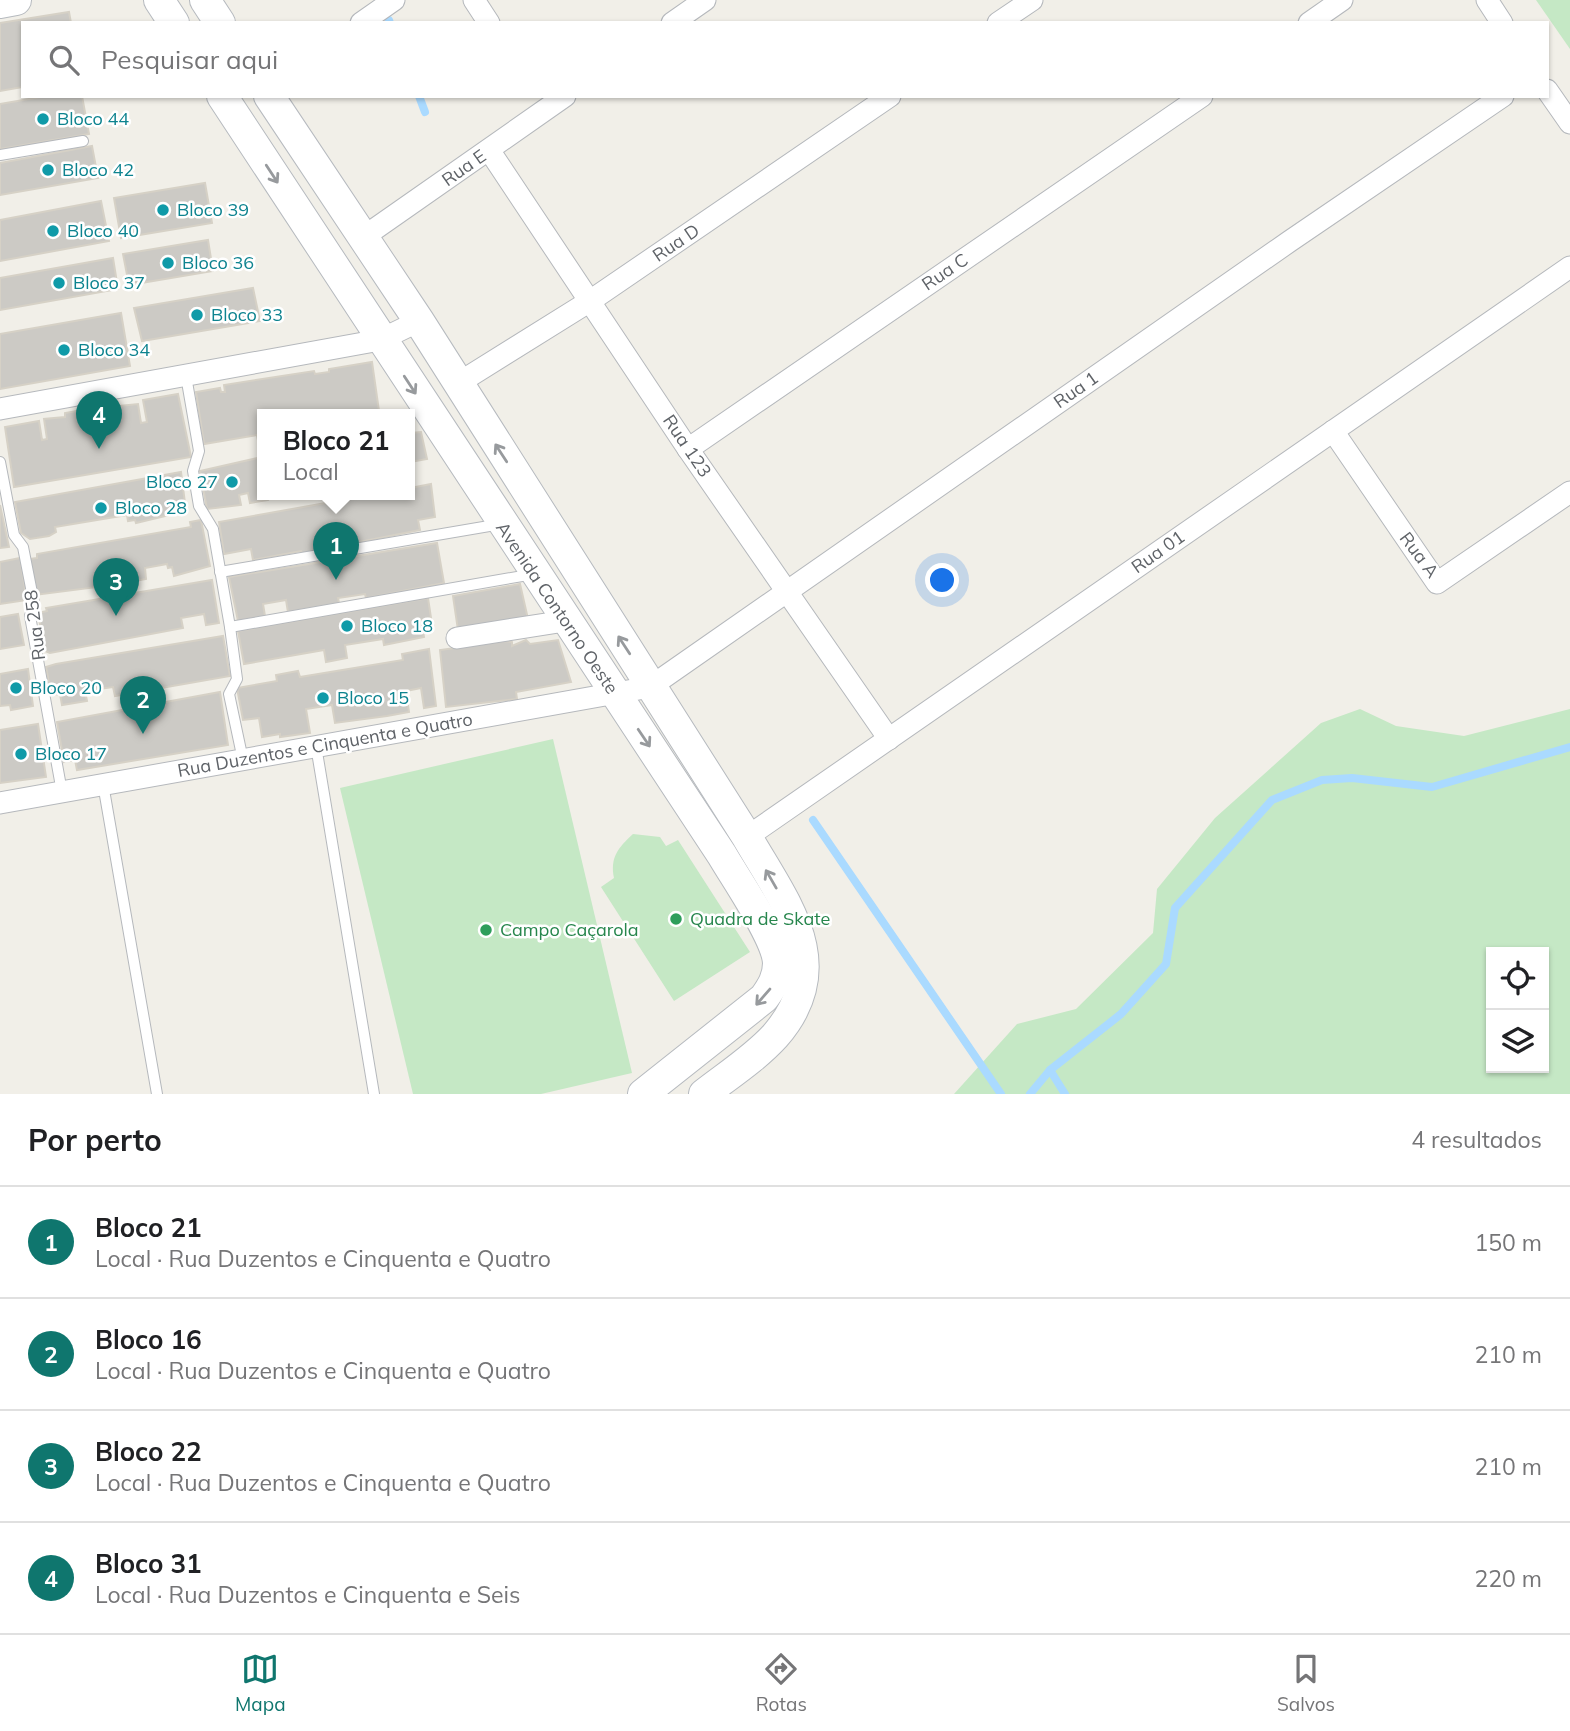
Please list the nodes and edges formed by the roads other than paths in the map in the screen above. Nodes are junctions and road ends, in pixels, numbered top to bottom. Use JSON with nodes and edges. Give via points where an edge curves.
{"nodes":[{"id":1,"x":16,"y":0,"type":"edge"},
{"id":2,"x":159,"y":0,"type":"edge"},
{"id":3,"x":205,"y":0,"type":"edge"},
{"id":4,"x":394,"y":0,"type":"edge"},
{"id":5,"x":474,"y":0,"type":"edge"},
{"id":6,"x":705,"y":0,"type":"edge"},
{"id":7,"x":1032,"y":0,"type":"edge"},
{"id":8,"x":1342,"y":0,"type":"edge"},
{"id":9,"x":1487,"y":0,"type":"edge"},
{"id":10,"x":0,"y":3,"type":"edge"},
{"id":11,"x":173,"y":21,"type":"edge"},
{"id":12,"x":219,"y":21,"type":"edge"},
{"id":13,"x":364,"y":21,"type":"edge"},
{"id":14,"x":488,"y":21,"type":"edge"},
{"id":15,"x":675,"y":21,"type":"edge"},
{"id":16,"x":1001,"y":21,"type":"edge"},
{"id":17,"x":1312,"y":21,"type":"edge"},
{"id":18,"x":1501,"y":21,"type":"edge"},
{"id":19,"x":1549,"y":93,"type":"edge"},
{"id":20,"x":223,"y":98,"type":"edge"},
{"id":21,"x":270,"y":98,"type":"edge"},
{"id":22,"x":558,"y":98,"type":"edge"},
{"id":23,"x":887,"y":98,"type":"edge"},
{"id":24,"x":1199,"y":98,"type":"edge"},
{"id":25,"x":1500,"y":98,"type":"edge"},
{"id":26,"x":541,"y":103,"type":"edge"},
{"id":27,"x":1570,"y":123,"type":"edge"},
{"id":28,"x":287,"y":124,"type":"junction"},
{"id":29,"x":83,"y":141,"type":"dead end"},
{"id":30,"x":253,"y":146,"type":"junction"},
{"id":31,"x":489,"y":150,"type":"junction"},
{"id":32,"x":0,"y":155,"type":"edge"},
{"id":33,"x":362,"y":238,"type":"junction"},
{"id":34,"x":1570,"y":267,"type":"edge"},
{"id":35,"x":590,"y":301,"type":"junction"},
{"id":36,"x":419,"y":321,"type":"junction"},
{"id":37,"x":380,"y":340,"type":"junction"},
{"id":38,"x":186,"y":376,"type":"junction"},
{"id":39,"x":457,"y":384,"type":"junction"},
{"id":40,"x":0,"y":409,"type":"edge"},
{"id":41,"x":1333,"y":431,"type":"junction"},
{"id":42,"x":688,"y":449,"type":"junction"},
{"id":43,"x":0,"y":462,"type":"edge"},
{"id":44,"x":1570,"y":492,"type":"edge"},
{"id":45,"x":501,"y":524,"type":"junction"},
{"id":46,"x":220,"y":572,"type":"junction"},
{"id":47,"x":534,"y":574,"type":"junction"},
{"id":48,"x":788,"y":592,"type":"junction"},
{"id":49,"x":565,"y":621,"type":"junction"},
{"id":50,"x":230,"y":627,"type":"junction"},
{"id":51,"x":457,"y":638,"type":"dead end"},
{"id":52,"x":650,"y":687,"type":"junction"},
{"id":53,"x":614,"y":693,"type":"junction"},
{"id":54,"x":889,"y":739,"type":"junction"},
{"id":55,"x":316,"y":746,"type":"junction"},
{"id":56,"x":243,"y":760,"type":"junction"},
{"id":57,"x":103,"y":784,"type":"junction"},
{"id":58,"x":62,"y":792,"type":"junction"},
{"id":59,"x":0,"y":803,"type":"edge"},
{"id":60,"x":747,"y":837,"type":"junction"},
{"id":61,"x":792,"y":962,"type":"junction"},
{"id":62,"x":157,"y":1094,"type":"edge"},
{"id":63,"x":374,"y":1094,"type":"edge"},
{"id":64,"x":643,"y":1094,"type":"edge"},
{"id":65,"x":704,"y":1094,"type":"edge"}],
"edges":[{"from":1,"to":10,"type":"street"},
{"from":2,"to":11,"type":"street"},
{"from":3,"to":12,"type":"street"},
{"from":4,"to":13,"type":"street"},
{"from":5,"to":14,"type":"street"},
{"from":6,"to":15,"type":"street"},
{"from":7,"to":16,"type":"street"},
{"from":8,"to":17,"type":"street"},
{"from":9,"to":18,"type":"street"},
{"from":19,"to":27,"type":"street"},
{"from":20,"to":30,"type":"street","name":"Avenida Contorno Oeste"},
{"from":21,"to":28,"type":"street","name":"Avenida Contorno Oeste"},
{"from":22,"to":26,"type":"street","name":"Rua E"},
{"from":23,"to":35,"type":"street","name":"Rua D"},
{"from":24,"to":42,"type":"street","name":"Rua C"},
{"from":25,"to":48,"type":"street","name":"Rua 1"},
{"from":26,"to":31,"type":"street","name":"Rua E"},
{"from":28,"to":30,"type":"street"},
{"from":28,"to":33,"type":"street","name":"Avenida Contorno Oeste"},
{"from":29,"to":32,"type":"lane"},
{"from":30,"to":37,"type":"street","name":"Avenida Contorno Oeste","one_way":true},
{"from":31,"to":33,"type":"street","name":"Rua E"},
{"from":31,"to":35,"type":"street","name":"Rua 123"},
{"from":33,"to":36,"type":"street","name":"Avenida Contorno Oeste"},
{"from":34,"to":41,"type":"street","name":"Rua 01"},
{"from":35,"to":39,"type":"street","name":"Rua D"},
{"from":35,"to":42,"type":"street","name":"Rua 123"},
{"from":36,"to":37,"type":"street"},
{"from":36,"to":39,"type":"street","name":"Avenida Contorno Oeste"},
{"from":37,"to":38,"type":"street"},
{"from":37,"to":45,"type":"street","name":"Avenida Contorno Oeste","one_way":true},
{"from":38,"to":40,"type":"street"},
{"from":38,"to":46,"type":"lane","via":[[199,451],[193,471],[200,506],[213,529]]},
{"from":52,"to":39,"type":"street","name":"Avenida Contorno Oeste","one_way":true},
{"from":41,"to":44,"type":"street","name":"Rua A","via":[[1437,583]]},
{"from":41,"to":54,"type":"street","name":"Rua 01"},
{"from":42,"to":48,"type":"street","name":"Rua 123"},
{"from":43,"to":58,"type":"lane","name":"Rua 258","via":[[14,535],[23,547],[34,603],[30,615]]},
{"from":45,"to":46,"type":"lane"},
{"from":45,"to":47,"type":"street","name":"Avenida Contorno Oeste"},
{"from":46,"to":50,"type":"lane"},
{"from":47,"to":49,"type":"street","name":"Avenida Contorno Oeste"},
{"from":47,"to":50,"type":"lane"},
{"from":48,"to":52,"type":"street","name":"Rua 1"},
{"from":48,"to":54,"type":"street","name":"Rua 123"},
{"from":49,"to":51,"type":"street"},
{"from":49,"to":53,"type":"street","name":"Avenida Contorno Oeste"},
{"from":50,"to":56,"type":"lane","via":[[237,679],[229,694]]},
{"from":52,"to":53,"type":"street","name":"Rua Duzentos e Cinquenta e Quatro"},
{"from":52,"to":60,"type":"street","name":"Avenida Contorno Oeste"},
{"from":53,"to":55,"type":"street","name":"Rua Duzentos e Cinquenta e Quatro"},
{"from":53,"to":61,"type":"street","name":"Avenida Contorno Oeste","one_way":true,"via":[[722,855],[771,940]]},
{"from":54,"to":60,"type":"street","name":"Rua 01"},
{"from":55,"to":56,"type":"street","name":"Rua Duzentos e Cinquenta e Quatro"},
{"from":55,"to":63,"type":"lane"},
{"from":56,"to":57,"type":"street","name":"Rua Duzentos e Cinquenta e Quatro"},
{"from":57,"to":58,"type":"street","name":"Rua Duzentos e Cinquenta e Quatro"},
{"from":57,"to":62,"type":"lane"},
{"from":58,"to":59,"type":"street","name":"Rua Duzentos e Cinquenta e Quatro"},
{"from":61,"to":60,"type":"street","name":"Avenida Contorno Oeste","one_way":true,"via":[[794,918]]},
{"from":61,"to":64,"type":"street","one_way":true,"via":[[764,998]]},
{"from":61,"to":65,"type":"street","name":"Avenida Contorno Oeste","via":[[801,988],[791,1014],[773,1038]]}]}
